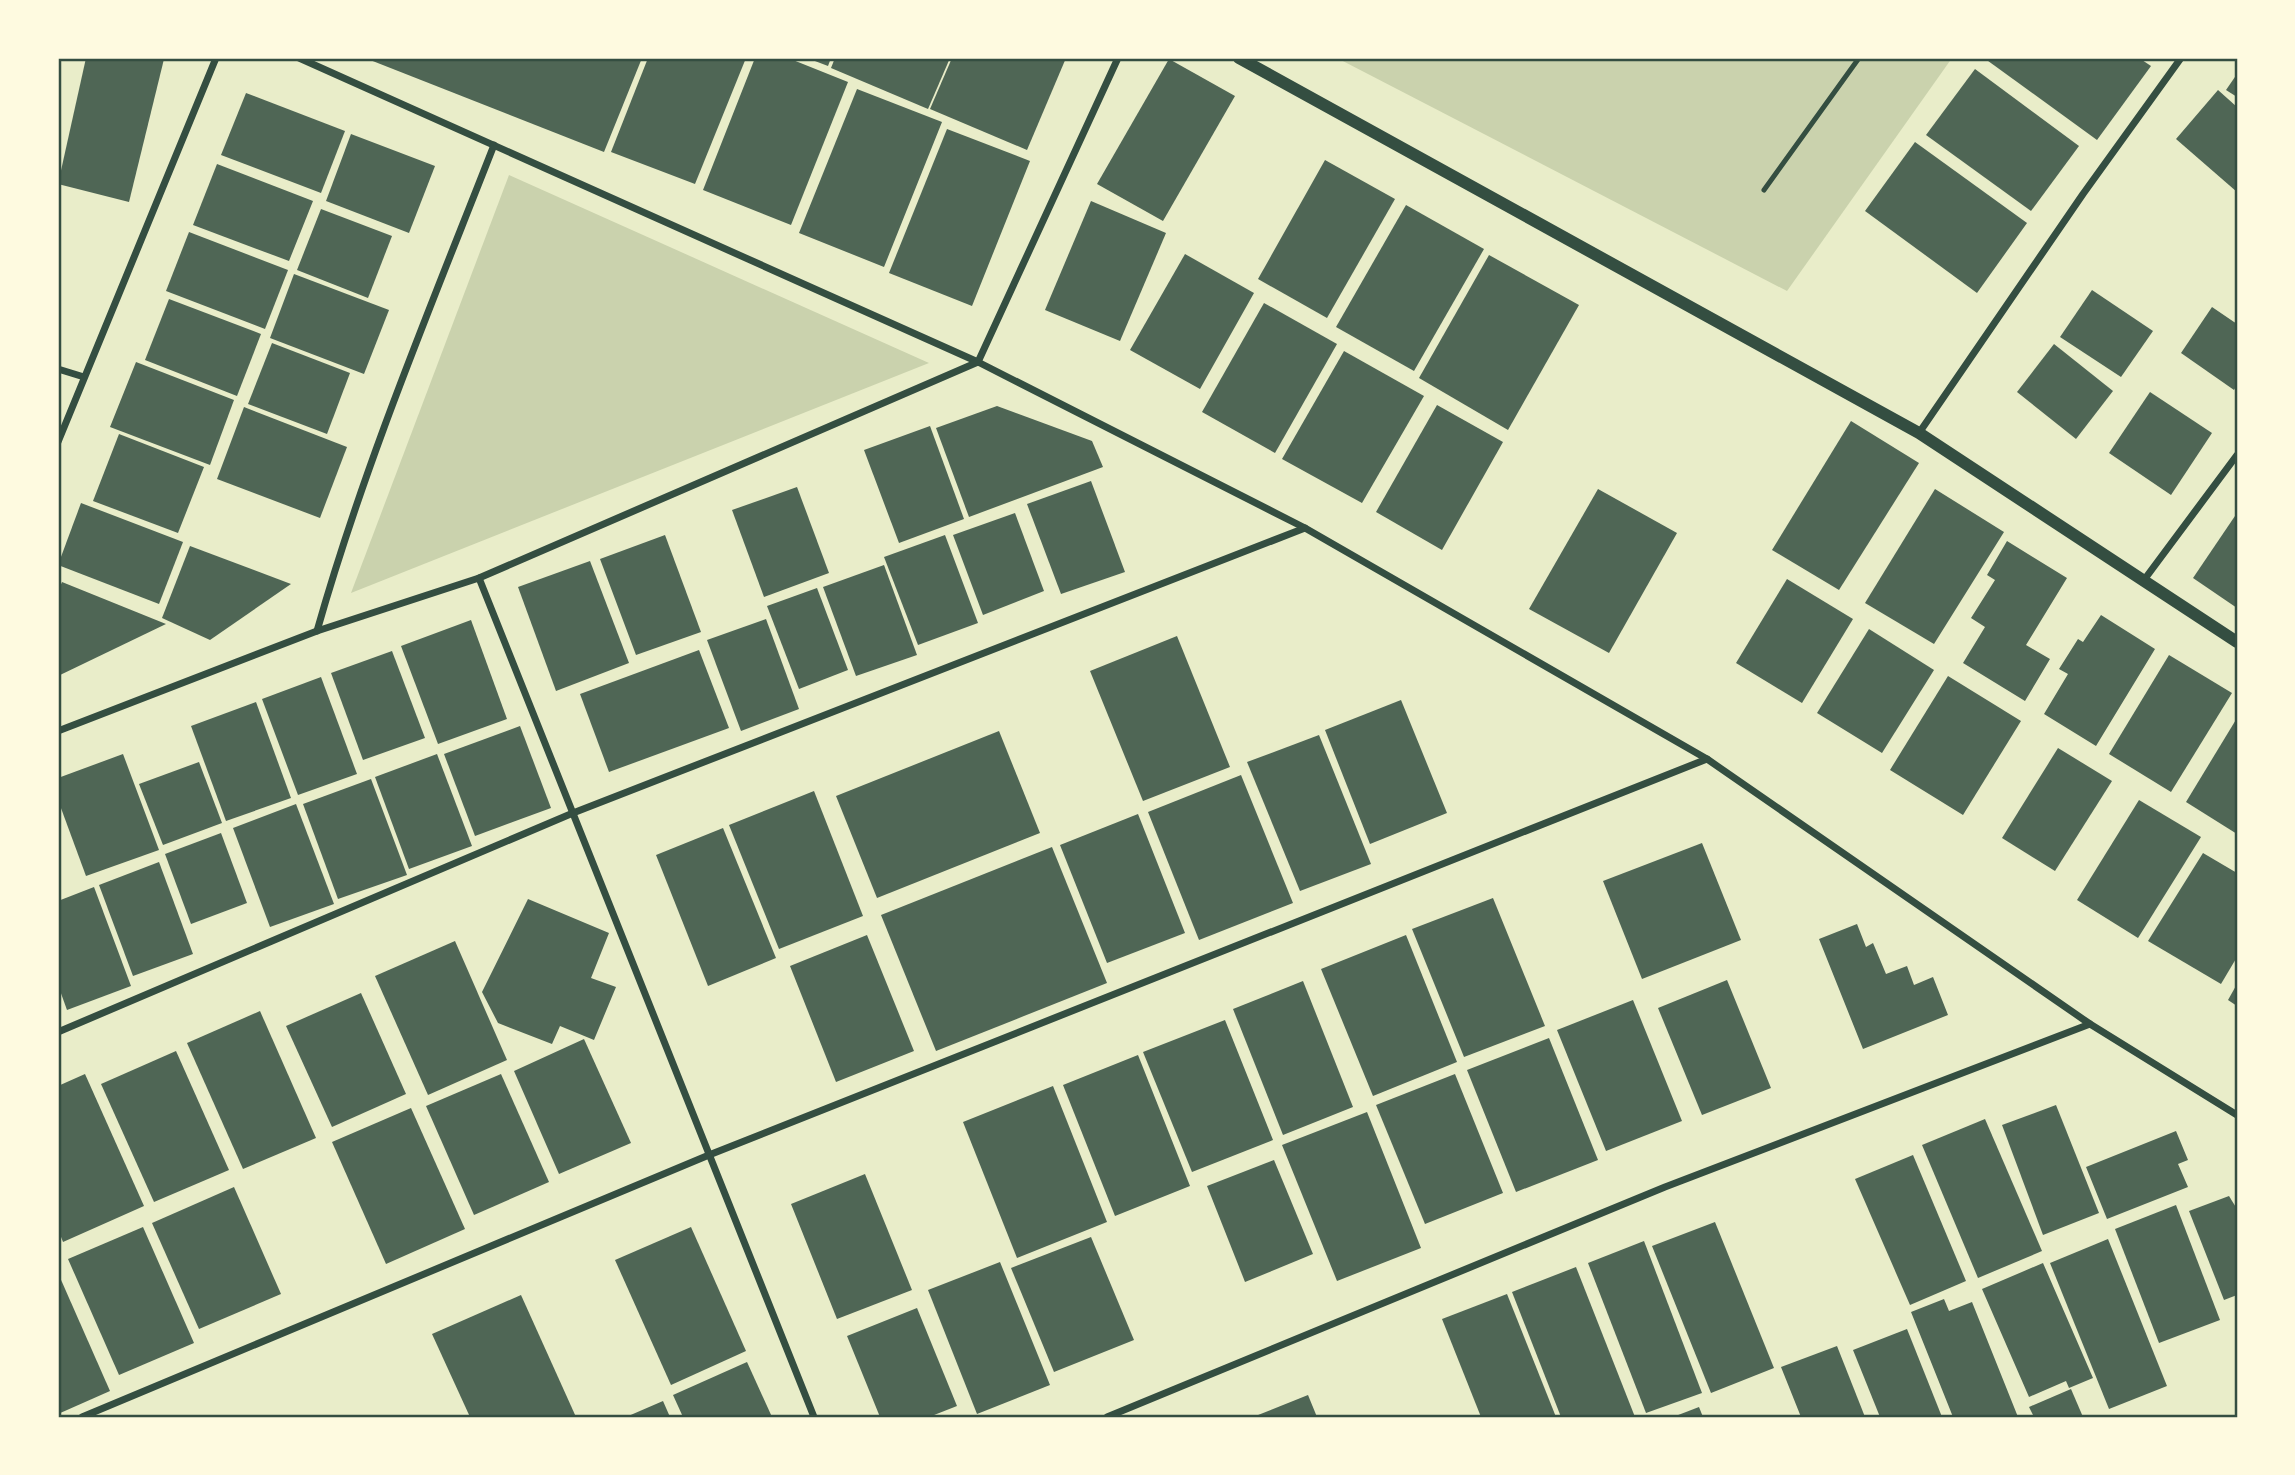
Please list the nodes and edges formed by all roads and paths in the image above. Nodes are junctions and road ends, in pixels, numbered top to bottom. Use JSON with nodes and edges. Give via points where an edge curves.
{"nodes":[{"id":1,"x":216,"y":58,"type":"edge"},
{"id":2,"x":299,"y":58,"type":"edge"},
{"id":3,"x":1118,"y":58,"type":"edge"},
{"id":4,"x":1238,"y":58,"type":"edge"},
{"id":5,"x":1859,"y":58,"type":"edge"},
{"id":6,"x":2182,"y":58,"type":"edge"},
{"id":7,"x":494,"y":145,"type":"junction"},
{"id":8,"x":1764,"y":190,"type":"dead end"},
{"id":9,"x":978,"y":362,"type":"junction"},
{"id":10,"x":58,"y":369,"type":"edge"},
{"id":11,"x":84,"y":377,"type":"junction"},
{"id":12,"x":1920,"y":433,"type":"junction"},
{"id":13,"x":58,"y":442,"type":"edge"},
{"id":14,"x":2237,"y":455,"type":"edge"},
{"id":15,"x":1305,"y":528,"type":"junction"},
{"id":16,"x":479,"y":578,"type":"junction"},
{"id":17,"x":2144,"y":580,"type":"junction"},
{"id":18,"x":317,"y":631,"type":"junction"},
{"id":19,"x":2237,"y":642,"type":"edge"},
{"id":20,"x":58,"y":731,"type":"edge"},
{"id":21,"x":1707,"y":759,"type":"junction"},
{"id":22,"x":573,"y":813,"type":"junction"},
{"id":23,"x":2090,"y":1024,"type":"junction"},
{"id":24,"x":58,"y":1032,"type":"edge"},
{"id":25,"x":2237,"y":1115,"type":"edge"},
{"id":26,"x":709,"y":1155,"type":"junction"},
{"id":27,"x":82,"y":1417,"type":"edge"},
{"id":28,"x":814,"y":1417,"type":"edge"},
{"id":29,"x":1107,"y":1417,"type":"edge"}],
"edges":[{"from":1,"to":11,"type":"street"},
{"from":2,"to":7,"type":"street"},
{"from":3,"to":9,"type":"street"},
{"from":4,"to":12,"type":"street"},
{"from":5,"to":8,"type":"lane"},
{"from":6,"to":12,"type":"street"},
{"from":7,"to":9,"type":"street"},
{"from":7,"to":18,"type":"street","via":[[372,455]]},
{"from":9,"to":15,"type":"street"},
{"from":9,"to":16,"type":"street"},
{"from":10,"to":11,"type":"street"},
{"from":11,"to":13,"type":"street"},
{"from":12,"to":17,"type":"street"},
{"from":14,"to":17,"type":"street"},
{"from":15,"to":21,"type":"street"},
{"from":15,"to":22,"type":"street"},
{"from":16,"to":18,"type":"street"},
{"from":16,"to":22,"type":"street"},
{"from":17,"to":19,"type":"street"},
{"from":18,"to":20,"type":"street"},
{"from":21,"to":23,"type":"street"},
{"from":21,"to":26,"type":"street"},
{"from":22,"to":24,"type":"street"},
{"from":22,"to":26,"type":"street"},
{"from":23,"to":25,"type":"street"},
{"from":23,"to":29,"type":"street","via":[[1665,1187]]},
{"from":26,"to":27,"type":"street"},
{"from":26,"to":28,"type":"street"}]}
